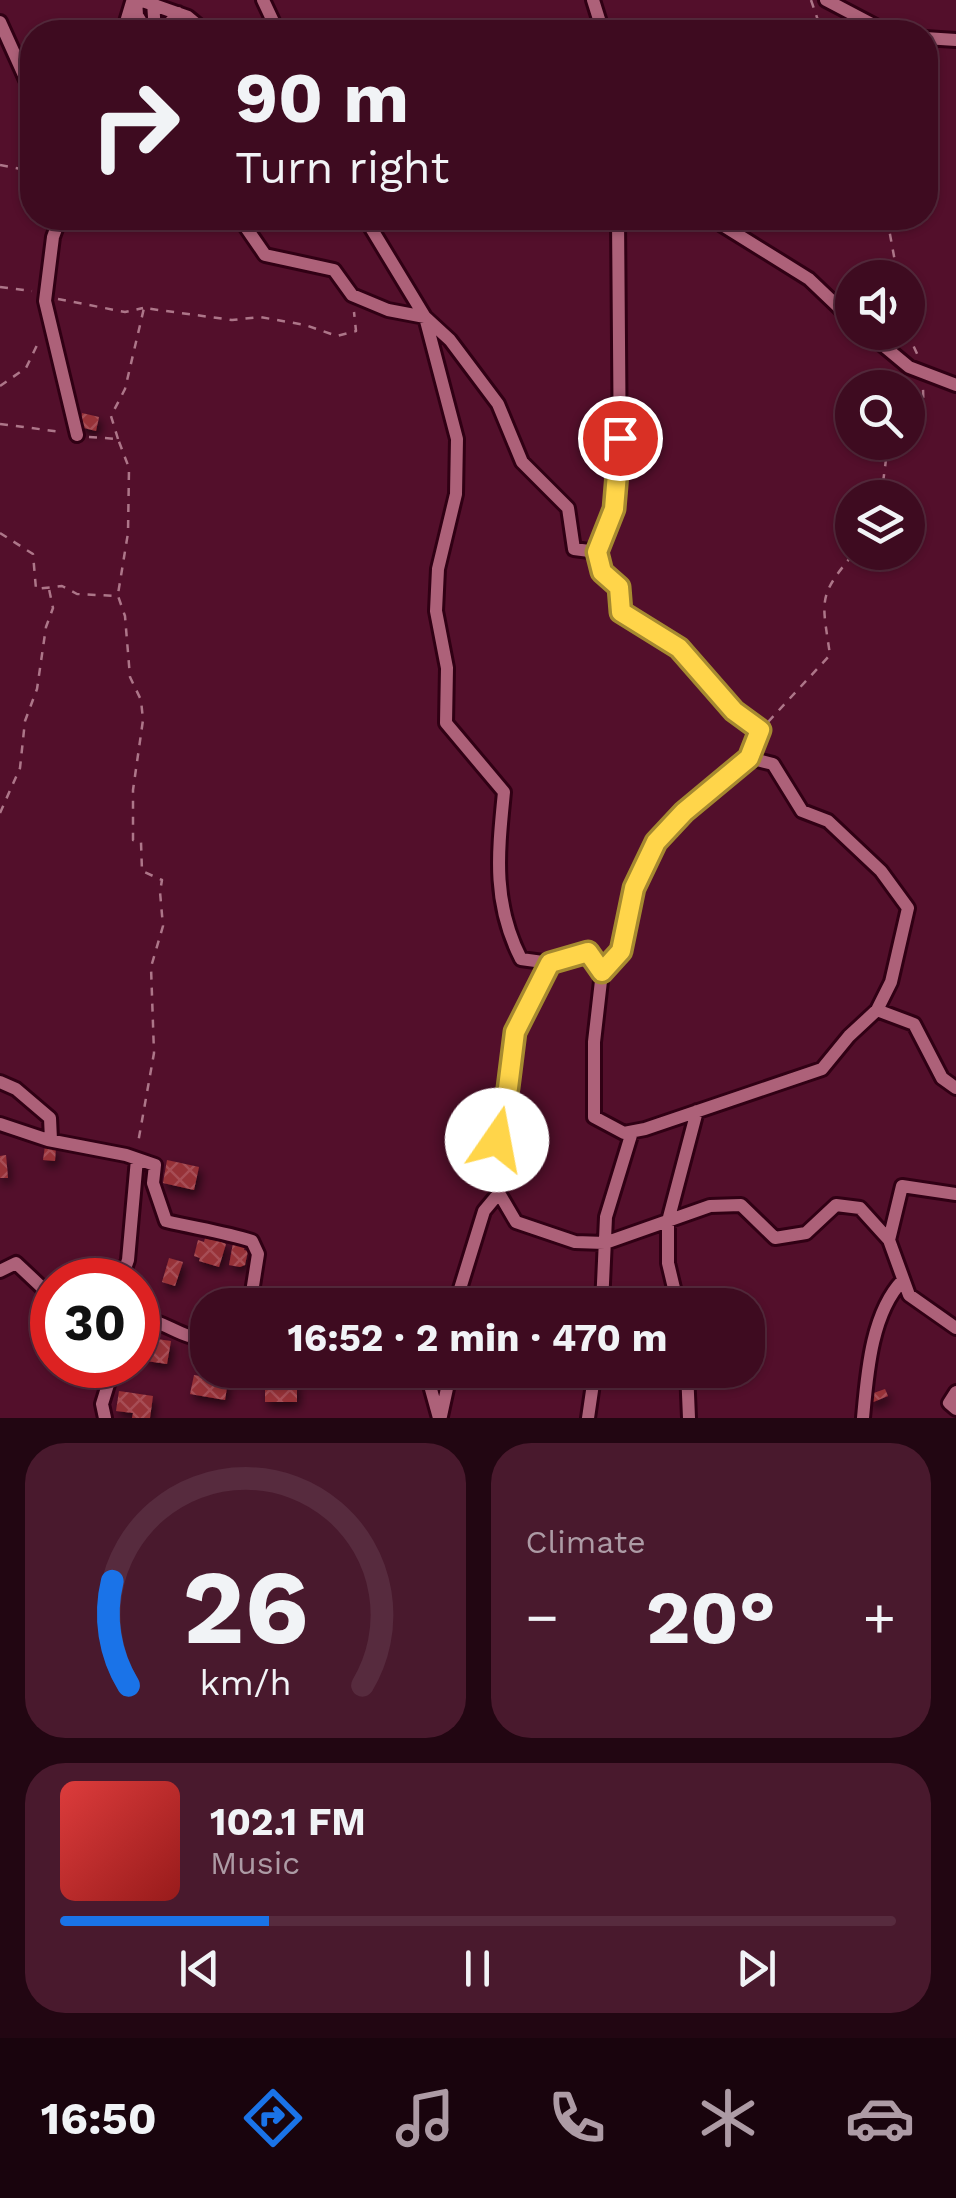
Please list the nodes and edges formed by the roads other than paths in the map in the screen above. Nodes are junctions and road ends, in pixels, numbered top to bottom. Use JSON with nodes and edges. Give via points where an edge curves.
{"nodes":[{"id":1,"x":826,"y":0,"type":"edge"},
{"id":2,"x":142,"y":1,"type":"edge"},
{"id":3,"x":178,"y":13,"type":"junction"},
{"id":4,"x":171,"y":20,"type":"edge"},
{"id":5,"x":188,"y":20,"type":"edge"},
{"id":6,"x":864,"y":20,"type":"edge"},
{"id":7,"x":0,"y":22,"type":"edge"},
{"id":8,"x":20,"y":66,"type":"edge"},
{"id":9,"x":56,"y":230,"type":"edge"},
{"id":10,"x":248,"y":230,"type":"edge"},
{"id":11,"x":372,"y":230,"type":"edge"},
{"id":12,"x":618,"y":230,"type":"edge"},
{"id":13,"x":730,"y":230,"type":"edge"},
{"id":14,"x":835,"y":304,"type":"edge"},
{"id":15,"x":425,"y":316,"type":"junction"},
{"id":16,"x":888,"y":350,"type":"edge"},
{"id":17,"x":956,"y":385,"type":"edge"},
{"id":18,"x":77,"y":435,"type":"road end"},
{"id":19,"x":597,"y":552,"type":"junction"},
{"id":20,"x":749,"y":758,"type":"junction"},
{"id":21,"x":550,"y":963,"type":"junction"},
{"id":22,"x":602,"y":972,"type":"junction"},
{"id":23,"x":877,"y":1010,"type":"junction"},
{"id":24,"x":0,"y":1082,"type":"edge"},
{"id":25,"x":956,"y":1088,"type":"edge"},
{"id":26,"x":697,"y":1110,"type":"junction"},
{"id":27,"x":0,"y":1124,"type":"edge"},
{"id":28,"x":632,"y":1132,"type":"junction"},
{"id":29,"x":51,"y":1140,"type":"junction"},
{"id":30,"x":138,"y":1159,"type":"junction"},
{"id":31,"x":499,"y":1193,"type":"junction"},
{"id":32,"x":956,"y":1194,"type":"edge"},
{"id":33,"x":668,"y":1221,"type":"junction"},
{"id":34,"x":889,"y":1240,"type":"junction"},
{"id":35,"x":605,"y":1243,"type":"junction"},
{"id":36,"x":128,"y":1258,"type":"edge"},
{"id":37,"x":0,"y":1272,"type":"edge"},
{"id":38,"x":30,"y":1276,"type":"edge"},
{"id":39,"x":903,"y":1280,"type":"junction"},
{"id":40,"x":253,"y":1288,"type":"edge"},
{"id":41,"x":460,"y":1288,"type":"edge"},
{"id":42,"x":603,"y":1288,"type":"edge"},
{"id":43,"x":674,"y":1288,"type":"edge"},
{"id":44,"x":160,"y":1323,"type":"edge"},
{"id":45,"x":956,"y":1328,"type":"edge"},
{"id":46,"x":190,"y":1339,"type":"edge"},
{"id":47,"x":107,"y":1388,"type":"edge"},
{"id":48,"x":431,"y":1388,"type":"edge"},
{"id":49,"x":447,"y":1388,"type":"edge"},
{"id":50,"x":592,"y":1388,"type":"edge"},
{"id":51,"x":688,"y":1388,"type":"edge"},
{"id":52,"x":956,"y":1392,"type":"edge"},
{"id":53,"x":956,"y":1409,"type":"edge"},
{"id":54,"x":104,"y":1418,"type":"edge"},
{"id":55,"x":440,"y":1418,"type":"edge"},
{"id":56,"x":588,"y":1418,"type":"edge"},
{"id":57,"x":690,"y":1418,"type":"edge"},
{"id":58,"x":863,"y":1418,"type":"edge"}],
"edges":[{"from":1,"to":6,"type":"street"},
{"from":2,"to":3,"type":"street"},
{"from":3,"to":4,"type":"street"},
{"from":3,"to":5,"type":"street"},
{"from":7,"to":8,"type":"street"},
{"from":9,"to":18,"type":"street","via":[[46,293]]},
{"from":10,"to":15,"type":"street","via":[[265,255],[334,270],[352,295]]},
{"from":11,"to":15,"type":"street"},
{"from":12,"to":19,"type":"street","via":[[620,465],[614,509]]},
{"from":13,"to":14,"type":"street","via":[[809,279]]},
{"from":15,"to":19,"type":"street","via":[[498,404],[522,462],[568,508],[574,549]]},
{"from":15,"to":21,"type":"street","via":[[457,440],[456,494],[438,569],[436,611],[447,668],[446,722],[504,792],[497,872],[510,938],[521,959]]},
{"from":16,"to":17,"type":"street","via":[[908,367]]},
{"from":19,"to":20,"type":"street","via":[[602,572],[619,587],[621,612],[679,648],[734,711],[760,730]]},
{"from":20,"to":22,"type":"street","via":[[656,842],[634,888],[621,951]]},
{"from":20,"to":23,"type":"street","via":[[773,764],[802,811],[828,820],[908,908],[892,982]]},
{"from":21,"to":22,"type":"street","via":[[588,952]]},
{"from":21,"to":31,"type":"street","via":[[515,1032],[497,1140]]},
{"from":22,"to":28,"type":"street","via":[[594,1117]]},
{"from":23,"to":25,"type":"street","via":[[914,1024],[942,1078]]},
{"from":23,"to":26,"type":"street","via":[[822,1069]]},
{"from":24,"to":29,"type":"street","via":[[50,1118]]},
{"from":26,"to":28,"type":"street"},
{"from":26,"to":33,"type":"street"},
{"from":27,"to":29,"type":"street"},
{"from":28,"to":35,"type":"street","via":[[606,1217]]},
{"from":29,"to":30,"type":"street"},
{"from":30,"to":36,"type":"street"},
{"from":30,"to":40,"type":"street","via":[[154,1165],[166,1222],[252,1242],[258,1254]]},
{"from":31,"to":35,"type":"street","via":[[516,1222],[575,1242]]},
{"from":31,"to":41,"type":"street","via":[[484,1211]]},
{"from":32,"to":34,"type":"street","via":[[902,1186]]},
{"from":33,"to":34,"type":"street","via":[[710,1206],[742,1204],[776,1238],[806,1233],[836,1205],[860,1208]]},
{"from":33,"to":35,"type":"street"},
{"from":33,"to":43,"type":"street"},
{"from":34,"to":39,"type":"street"},
{"from":35,"to":42,"type":"street"},
{"from":37,"to":38,"type":"street","via":[[16,1262]]},
{"from":39,"to":45,"type":"street","via":[[909,1295]]},
{"from":39,"to":58,"type":"street","via":[[884,1310]]},
{"from":44,"to":46,"type":"street"},
{"from":47,"to":54,"type":"street"},
{"from":48,"to":55,"type":"street"},
{"from":49,"to":55,"type":"street"},
{"from":50,"to":56,"type":"street"},
{"from":51,"to":57,"type":"street"},
{"from":52,"to":53,"type":"street","via":[[949,1403]]}]}
